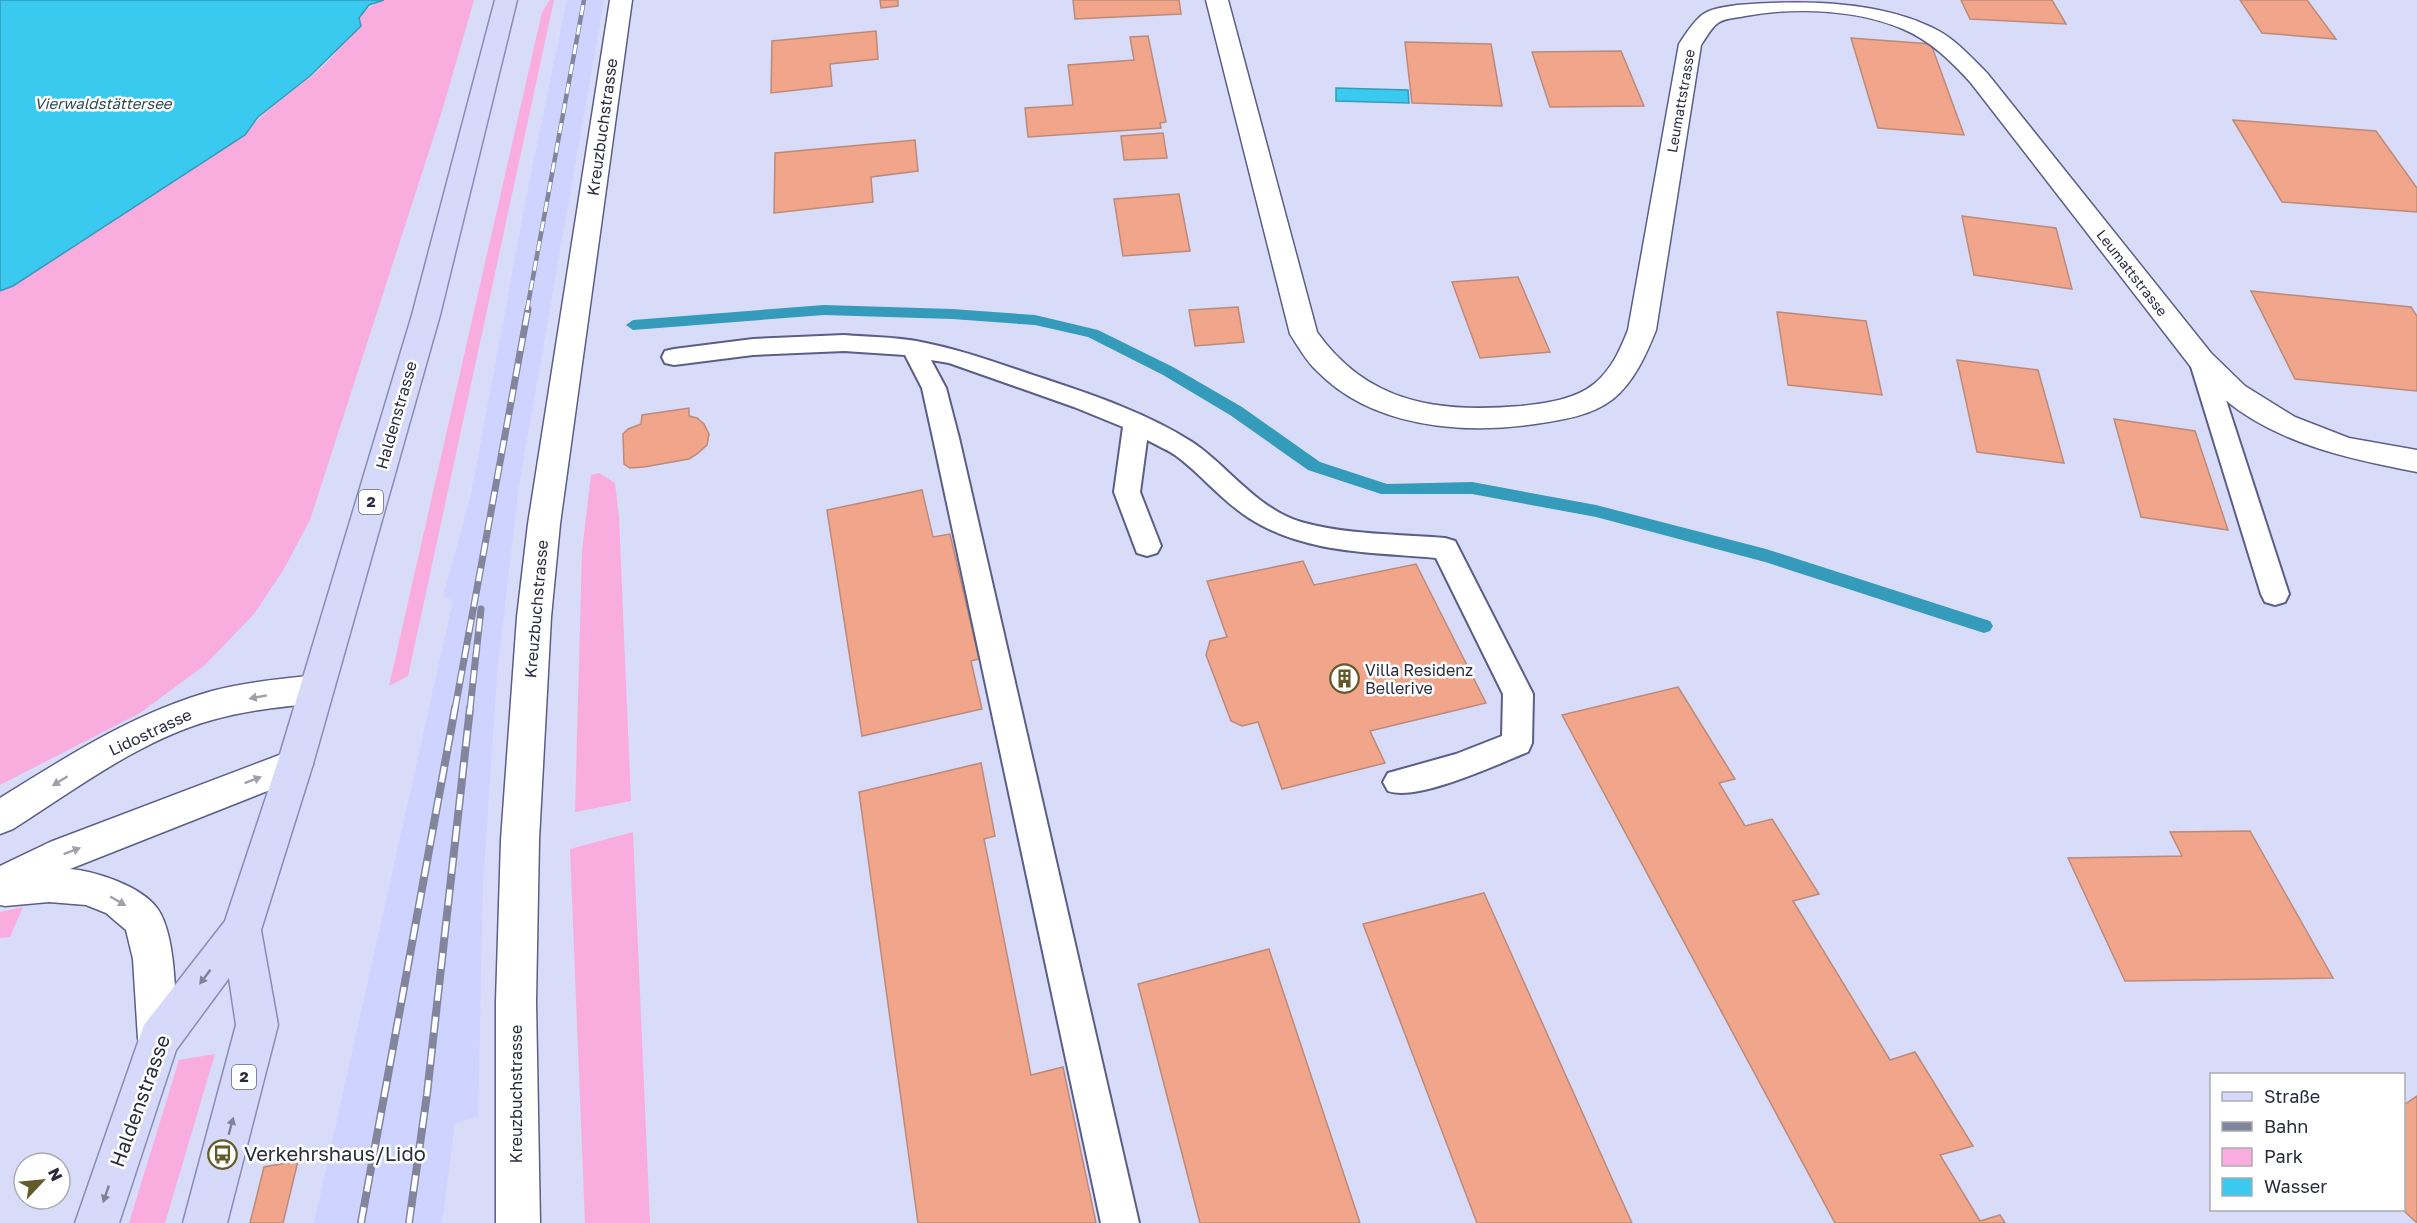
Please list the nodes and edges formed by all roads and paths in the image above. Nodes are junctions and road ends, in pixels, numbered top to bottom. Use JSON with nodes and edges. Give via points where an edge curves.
{"nodes":[{"id":1,"x":506,"y":0,"type":"edge"},
{"id":2,"x":621,"y":0,"type":"edge"},
{"id":3,"x":1216,"y":0,"type":"edge"},
{"id":4,"x":913,"y":348,"type":"junction"},
{"id":5,"x":674,"y":357,"type":"dead end"},
{"id":6,"x":2201,"y":360,"type":"junction"},
{"id":7,"x":1136,"y":423,"type":"junction"},
{"id":8,"x":2417,"y":461,"type":"edge"},
{"id":9,"x":1147,"y":546,"type":"dead end"},
{"id":10,"x":2275,"y":594,"type":"dead end"},
{"id":11,"x":316,"y":689,"type":"junction"},
{"id":12,"x":295,"y":764,"type":"junction"},
{"id":13,"x":1399,"y":782,"type":"dead end"},
{"id":14,"x":0,"y":818,"type":"edge"},
{"id":15,"x":0,"y":887,"type":"edge"},
{"id":16,"x":241,"y":930,"type":"junction"},
{"id":17,"x":159,"y":1039,"type":"junction"},
{"id":18,"x":97,"y":1223,"type":"edge"},
{"id":19,"x":205,"y":1223,"type":"edge"},
{"id":20,"x":518,"y":1223,"type":"edge"},
{"id":21,"x":1120,"y":1223,"type":"edge"}],
"edges":[{"from":1,"to":11,"type":"main road","name":"Haldenstrasse","number":"2","via":[[426,315]]},
{"from":2,"to":20,"type":"street","name":"Kreuzbuchstrasse","via":[[544,524],[534,617],[516,978]]},
{"from":3,"to":6,"type":"street","name":"Leumattstrasse","via":[[1304,334],[1328,366],[1360,389],[1396,406],[1446,419],[1490,419],[1569,409],[1603,392],[1629,364],[1642,330],[1690,44],[1710,19],[1772,3],[1816,3],[1861,10],[1930,35],[1956,54]]},
{"from":4,"to":5,"type":"lane","via":[[844,343],[753,347]]},
{"from":4,"to":7,"type":"lane","via":[[952,356]]},
{"from":4,"to":21,"type":"lane","via":[[934,388],[946,438]]},
{"from":6,"to":8,"type":"street","name":"Leumattstrasse","via":[[2235,393],[2285,424],[2344,447]]},
{"from":6,"to":10,"type":"lane"},
{"from":7,"to":9,"type":"lane","via":[[1127,492]]},
{"from":7,"to":13,"type":"lane","via":[[1184,449],[1228,490],[1292,530],[1334,539],[1445,548],[1518,694],[1518,743],[1460,766]]},
{"from":11,"to":12,"type":"main road","name":"Haldenstrasse","number":"2"},
{"from":11,"to":14,"type":"street","name":"Lidostrasse","one_way":true,"via":[[230,702],[167,722],[110,750]]},
{"from":15,"to":12,"type":"street","one_way":true,"via":[[63,854]]},
{"from":12,"to":16,"type":"main road","name":"Haldenstrasse","number":"2"},
{"from":15,"to":17,"type":"street","one_way":true,"via":[[87,888],[120,901],[143,920],[153,959]]},
{"from":16,"to":17,"type":"main road","name":"Haldenstrasse","number":"2","one_way":true},
{"from":19,"to":16,"type":"main road","name":"Haldenstrasse","number":"2","one_way":true,"via":[[257,1025]]},
{"from":17,"to":18,"type":"main road","name":"Haldenstrasse","number":"2","one_way":true}]}
